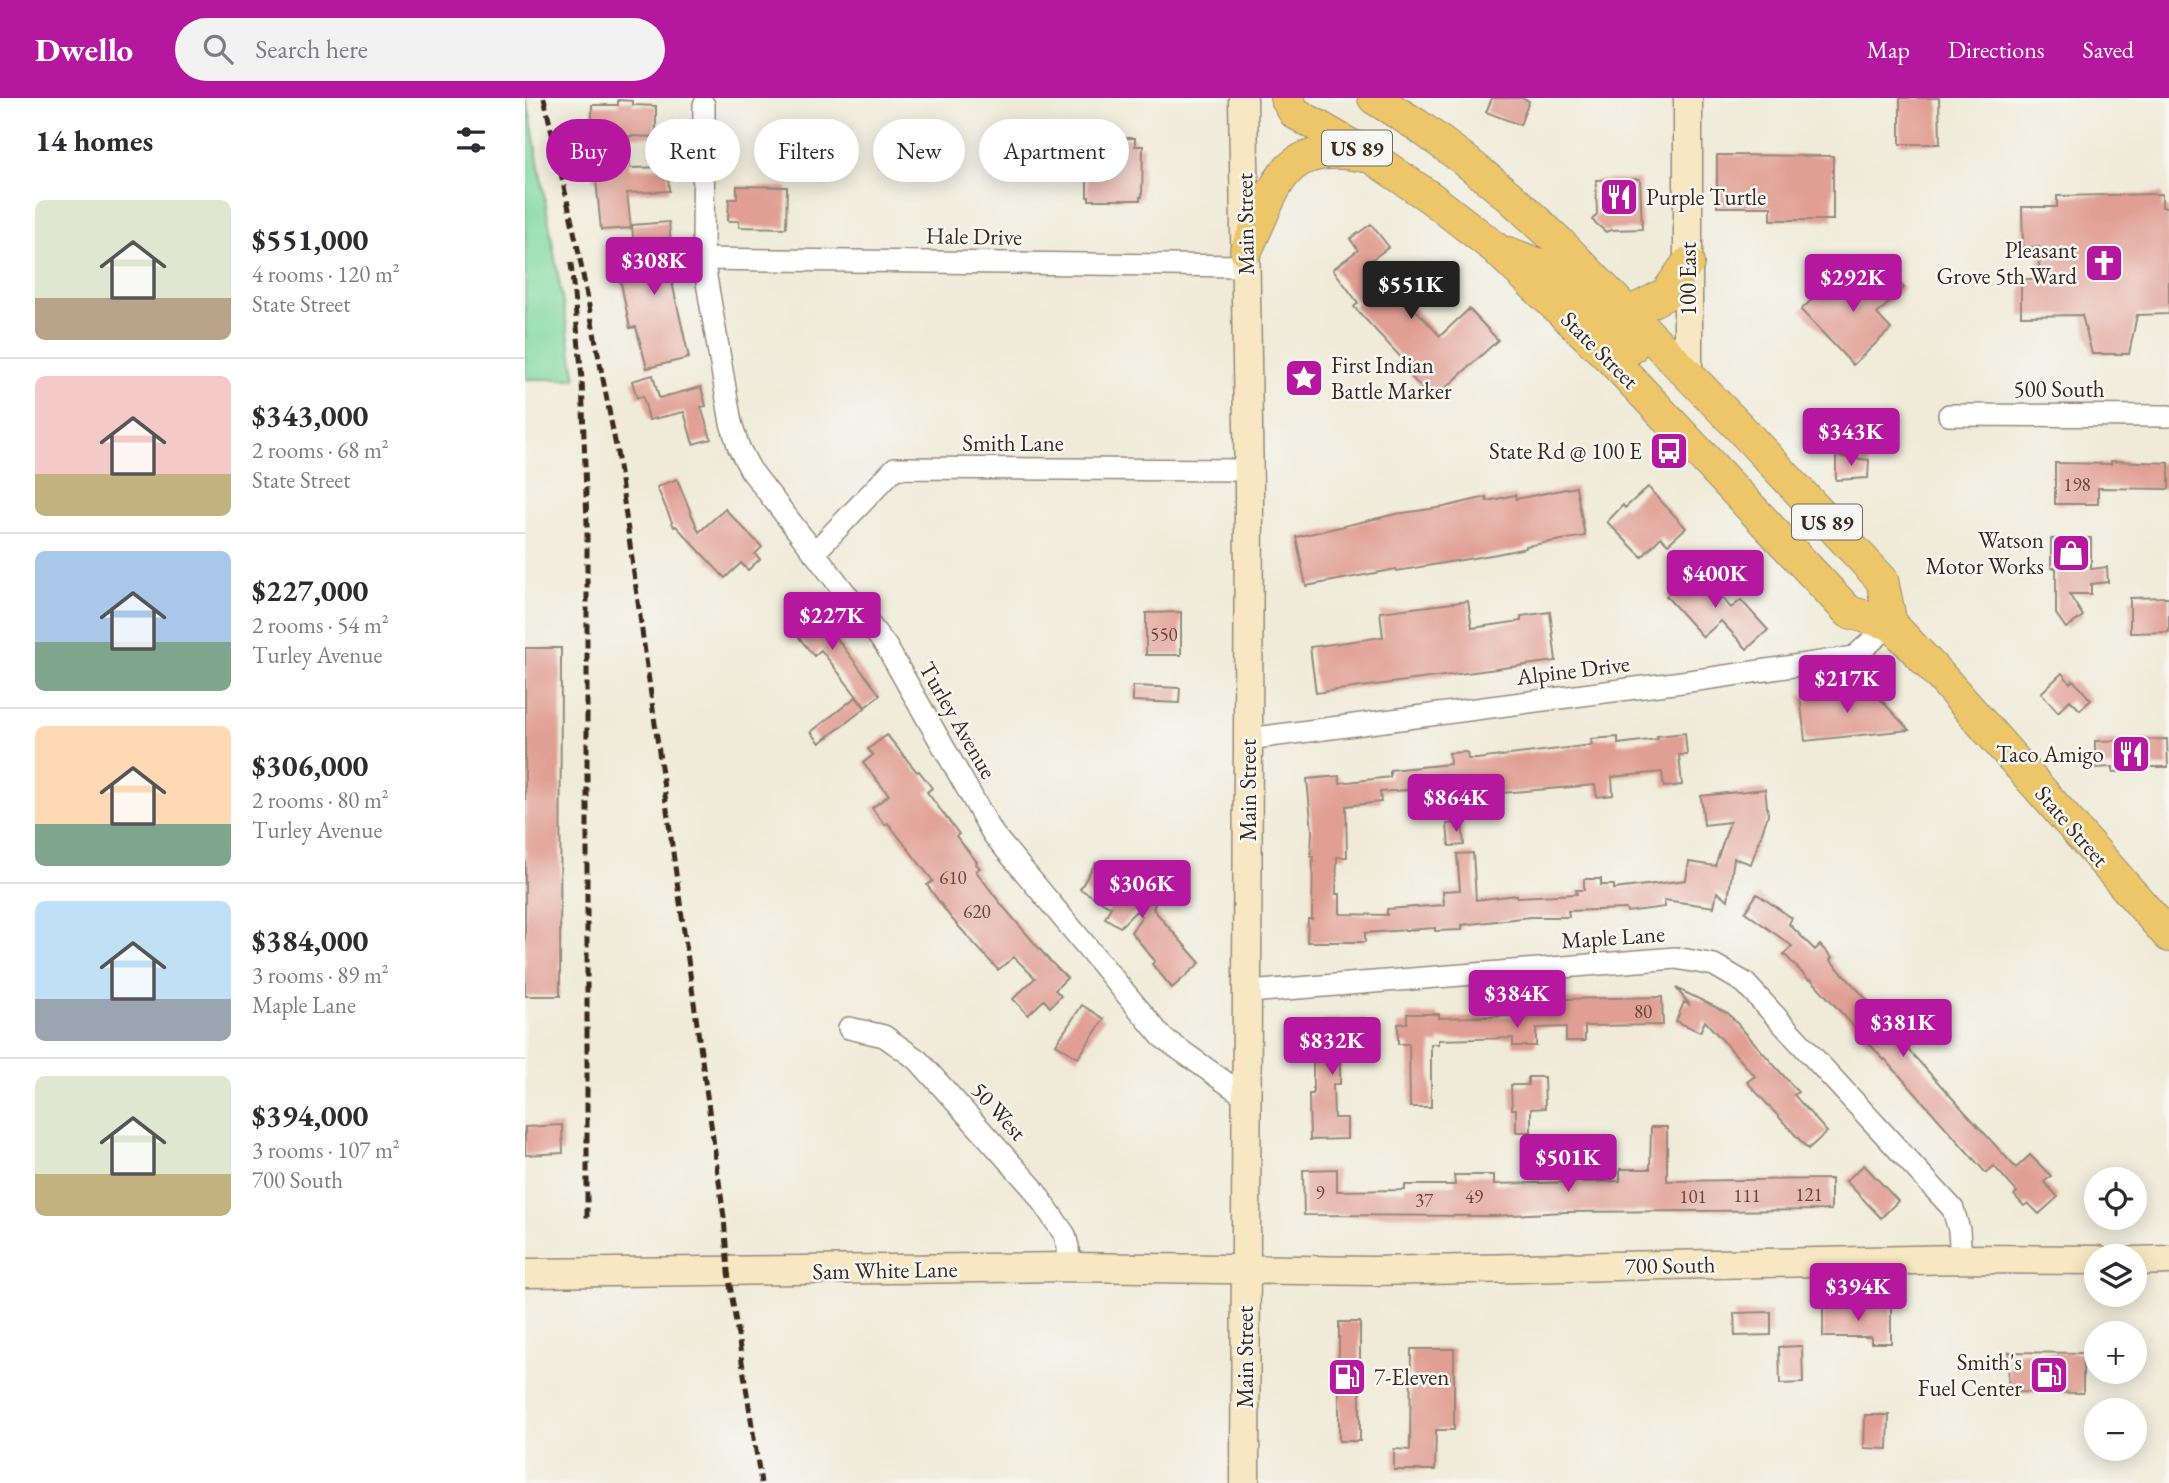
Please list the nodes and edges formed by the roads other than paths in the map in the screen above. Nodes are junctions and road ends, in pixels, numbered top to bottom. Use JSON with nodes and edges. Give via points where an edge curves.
{"nodes":[{"id":1,"x":1243,"y":98,"type":"edge"},
{"id":2,"x":1286,"y":98,"type":"edge"},
{"id":3,"x":1374,"y":98,"type":"edge"},
{"id":4,"x":1688,"y":98,"type":"edge"},
{"id":5,"x":704,"y":105,"type":"dead end"},
{"id":6,"x":1371,"y":156,"type":"junction"},
{"id":7,"x":1494,"y":247,"type":"junction"},
{"id":8,"x":1245,"y":258,"type":"junction"},
{"id":9,"x":703,"y":260,"type":"junction"},
{"id":10,"x":1688,"y":263,"type":"junction"},
{"id":11,"x":1629,"y":313,"type":"junction"},
{"id":12,"x":1680,"y":383,"type":"junction"},
{"id":13,"x":1949,"y":415,"type":"dead end"},
{"id":14,"x":2169,"y":416,"type":"edge"},
{"id":15,"x":1248,"y":470,"type":"junction"},
{"id":16,"x":814,"y":553,"type":"junction"},
{"id":17,"x":1814,"y":575,"type":"junction"},
{"id":18,"x":1891,"y":624,"type":"junction"},
{"id":19,"x":1248,"y":739,"type":"junction"},
{"id":20,"x":2169,"y":936,"type":"edge"},
{"id":21,"x":1248,"y":992,"type":"junction"},
{"id":22,"x":849,"y":1028,"type":"dead end"},
{"id":23,"x":1246,"y":1097,"type":"junction"},
{"id":24,"x":1961,"y":1259,"type":"junction"},
{"id":25,"x":2084,"y":1260,"type":"edge"},
{"id":26,"x":2169,"y":1260,"type":"edge"},
{"id":27,"x":2147,"y":1261,"type":"edge"},
{"id":28,"x":1069,"y":1267,"type":"junction"},
{"id":29,"x":1244,"y":1269,"type":"junction"},
{"id":30,"x":525,"y":1273,"type":"edge"},
{"id":31,"x":1245,"y":1483,"type":"edge"}],
"edges":[{"from":1,"to":8,"type":"main road","name":"Main Street"},
{"from":2,"to":6,"type":"main road","name":"State Street","number":"US 89","via":[[1295,113]]},
{"from":3,"to":11,"type":"main road","name":"State Street","number":"US 89","via":[[1509,196]]},
{"from":4,"to":10,"type":"main road","name":"100 East"},
{"from":5,"to":9,"type":"street","name":"Turley Avenue"},
{"from":6,"to":7,"type":"main road","name":"State Street","number":"US 89"},
{"from":6,"to":8,"type":"main road","via":[[1329,153],[1295,163],[1271,191]]},
{"from":7,"to":12,"type":"main road","via":[[1553,270]]},
{"from":7,"to":17,"type":"main road","name":"State Street","number":"US 89","via":[[1612,360]]},
{"from":8,"to":9,"type":"street","name":"Hale Drive"},
{"from":8,"to":15,"type":"main road","name":"Main Street"},
{"from":9,"to":16,"type":"street","name":"Turley Avenue","via":[[739,448],[759,483]]},
{"from":10,"to":11,"type":"main road","via":[[1659,300]]},
{"from":10,"to":12,"type":"main road","name":"100 East"},
{"from":11,"to":12,"type":"main road","name":"State Street"},
{"from":12,"to":17,"type":"main road","via":[[1802,534]]},
{"from":12,"to":18,"type":"main road","name":"State Street","number":"US 89","via":[[1742,430],[1882,580]]},
{"from":13,"to":14,"type":"street","name":"500 South"},
{"from":15,"to":16,"type":"street","name":"Smith Lane","via":[[895,468]]},
{"from":15,"to":19,"type":"main road","name":"Main Street"},
{"from":16,"to":23,"type":"street","name":"Turley Avenue","via":[[886,646],[993,834],[1162,1037]]},
{"from":17,"to":18,"type":"main road","name":"State Street","number":"US 89","via":[[1849,612]]},
{"from":18,"to":19,"type":"street","name":"Alpine Drive","via":[[1854,657]]},
{"from":18,"to":20,"type":"main road","name":"State Street"},
{"from":19,"to":21,"type":"main road","name":"Main Street"},
{"from":21,"to":23,"type":"main road","name":"Main Street"},
{"from":21,"to":24,"type":"street","name":"Maple Lane","via":[[1676,958],[1714,965],[1745,983],[1953,1209]]},
{"from":22,"to":28,"type":"street","name":"50 West","via":[[884,1036],[918,1060],[1033,1186],[1065,1236]]},
{"from":23,"to":29,"type":"main road","name":"Main Street"},
{"from":24,"to":25,"type":"main road","name":"700 South"},
{"from":24,"to":29,"type":"main road","name":"700 South","via":[[1374,1271]]},
{"from":26,"to":27,"type":"main road"},
{"from":28,"to":29,"type":"main road","name":"Sam White Lane"},
{"from":28,"to":30,"type":"main road","name":"Sam White Lane"},
{"from":29,"to":31,"type":"main road","name":"Main Street"}]}
